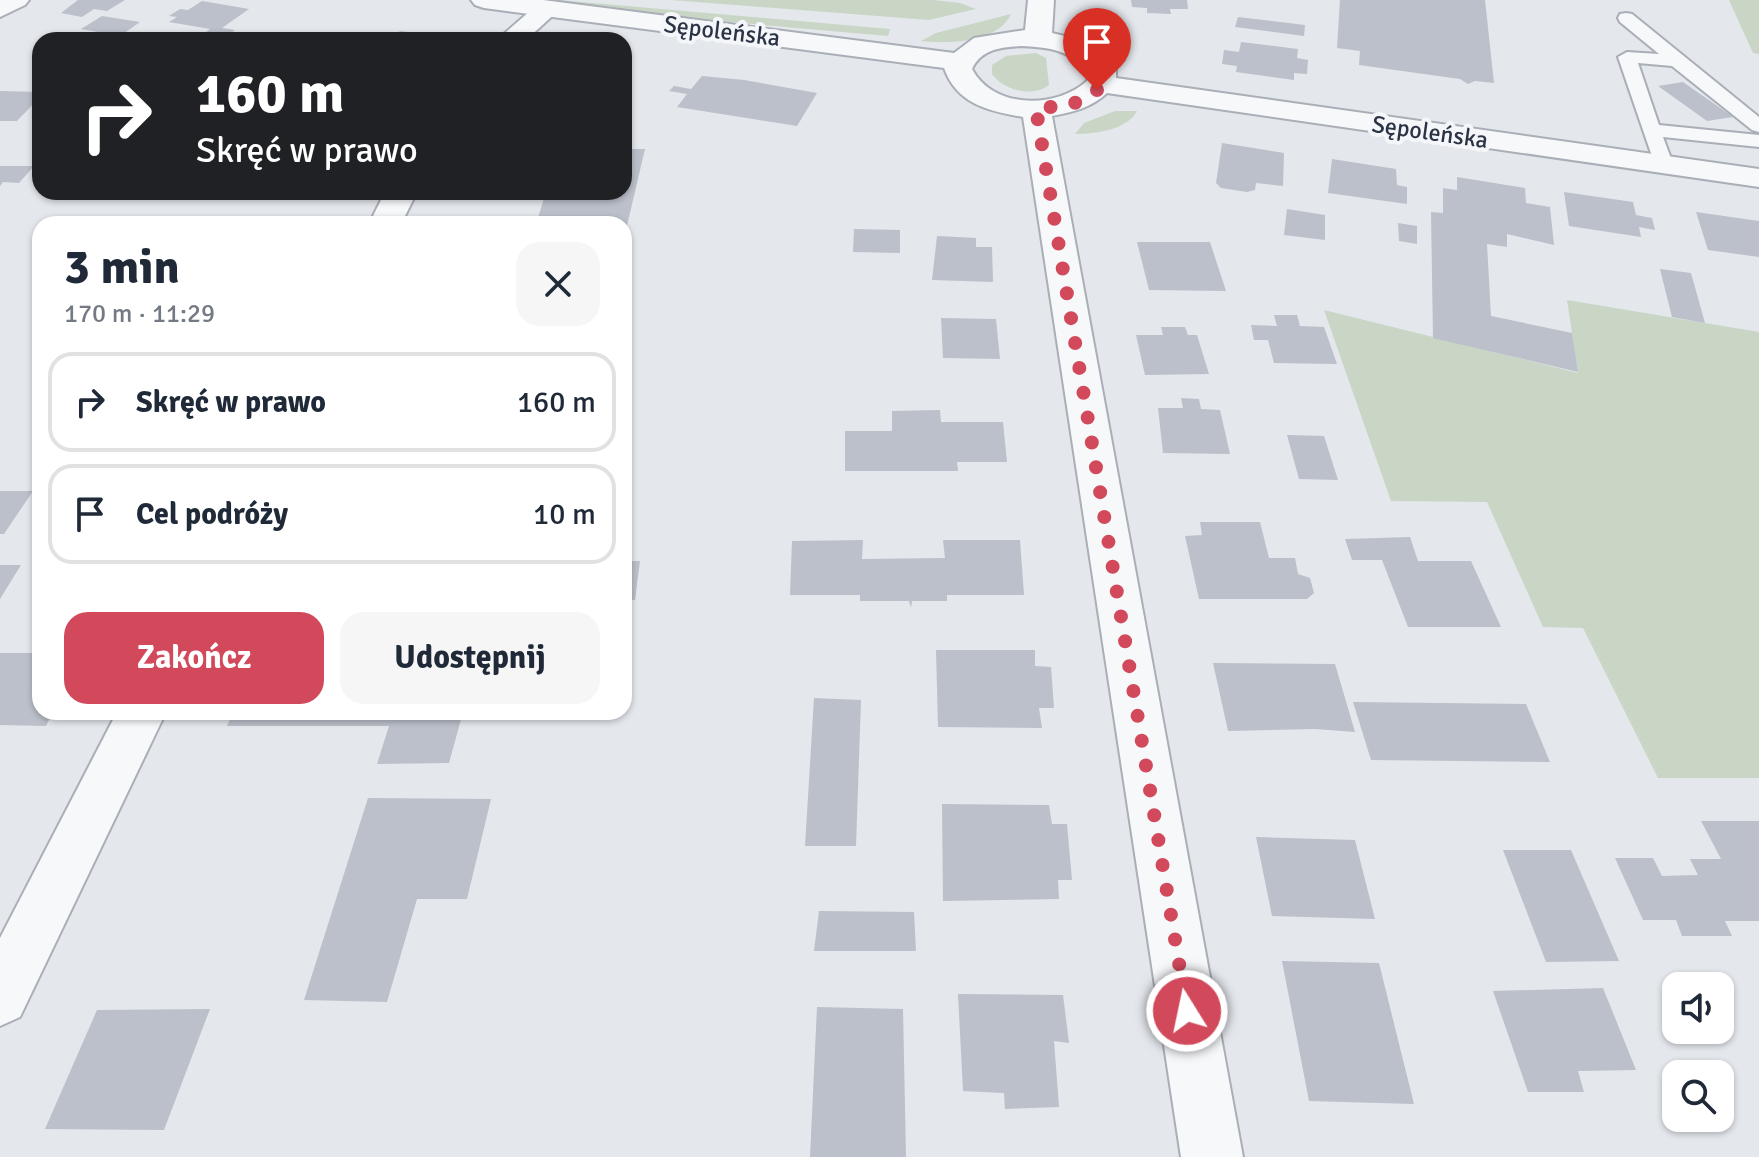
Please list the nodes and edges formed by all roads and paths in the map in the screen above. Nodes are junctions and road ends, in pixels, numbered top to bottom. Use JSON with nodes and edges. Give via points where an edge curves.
{"nodes":[{"id":1,"x":16,"y":0,"type":"edge"},
{"id":2,"x":484,"y":0,"type":"edge"},
{"id":3,"x":1041,"y":0,"type":"edge"},
{"id":4,"x":0,"y":9,"type":"edge"},
{"id":5,"x":547,"y":9,"type":"junction"},
{"id":6,"x":1626,"y":18,"type":"dead end"},
{"id":7,"x":520,"y":32,"type":"edge"},
{"id":8,"x":1038,"y":38,"type":"junction"},
{"id":9,"x":1677,"y":61,"type":"junction"},
{"id":10,"x":960,"y":62,"type":"junction"},
{"id":11,"x":1101,"y":84,"type":"junction"},
{"id":12,"x":1036,"y":109,"type":"junction"},
{"id":13,"x":1759,"y":126,"type":"edge"},
{"id":14,"x":1651,"y":130,"type":"junction"},
{"id":15,"x":1759,"y":141,"type":"edge"},
{"id":16,"x":1663,"y":164,"type":"junction"},
{"id":17,"x":1759,"y":178,"type":"edge"},
{"id":18,"x":138,"y":720,"type":"edge"},
{"id":19,"x":0,"y":997,"type":"edge"},
{"id":20,"x":1212,"y":1157,"type":"edge"}],
"edges":[{"from":1,"to":4,"type":"street"},
{"from":2,"to":5,"type":"street","name":"Sępoleńska"},
{"from":3,"to":8,"type":"street"},
{"from":5,"to":7,"type":"street"},
{"from":5,"to":10,"type":"street","name":"Sępoleńska"},
{"from":6,"to":9,"type":"lane"},
{"from":8,"to":10,"type":"street","via":[[991,42],[971,50]]},
{"from":8,"to":11,"type":"street","via":[[1084,51],[1102,71]]},
{"from":9,"to":13,"type":"lane"},
{"from":9,"to":14,"type":"lane","via":[[1627,57]]},
{"from":10,"to":12,"type":"street","via":[[959,77],[971,91],[993,102]]},
{"from":11,"to":12,"type":"street","via":[[1073,104]]},
{"from":11,"to":16,"type":"street","name":"Sępoleńska"},
{"from":12,"to":20,"type":"street"},
{"from":14,"to":15,"type":"lane"},
{"from":14,"to":16,"type":"lane"},
{"from":16,"to":17,"type":"street","name":"Sępoleńska"},
{"from":18,"to":19,"type":"street"}]}
